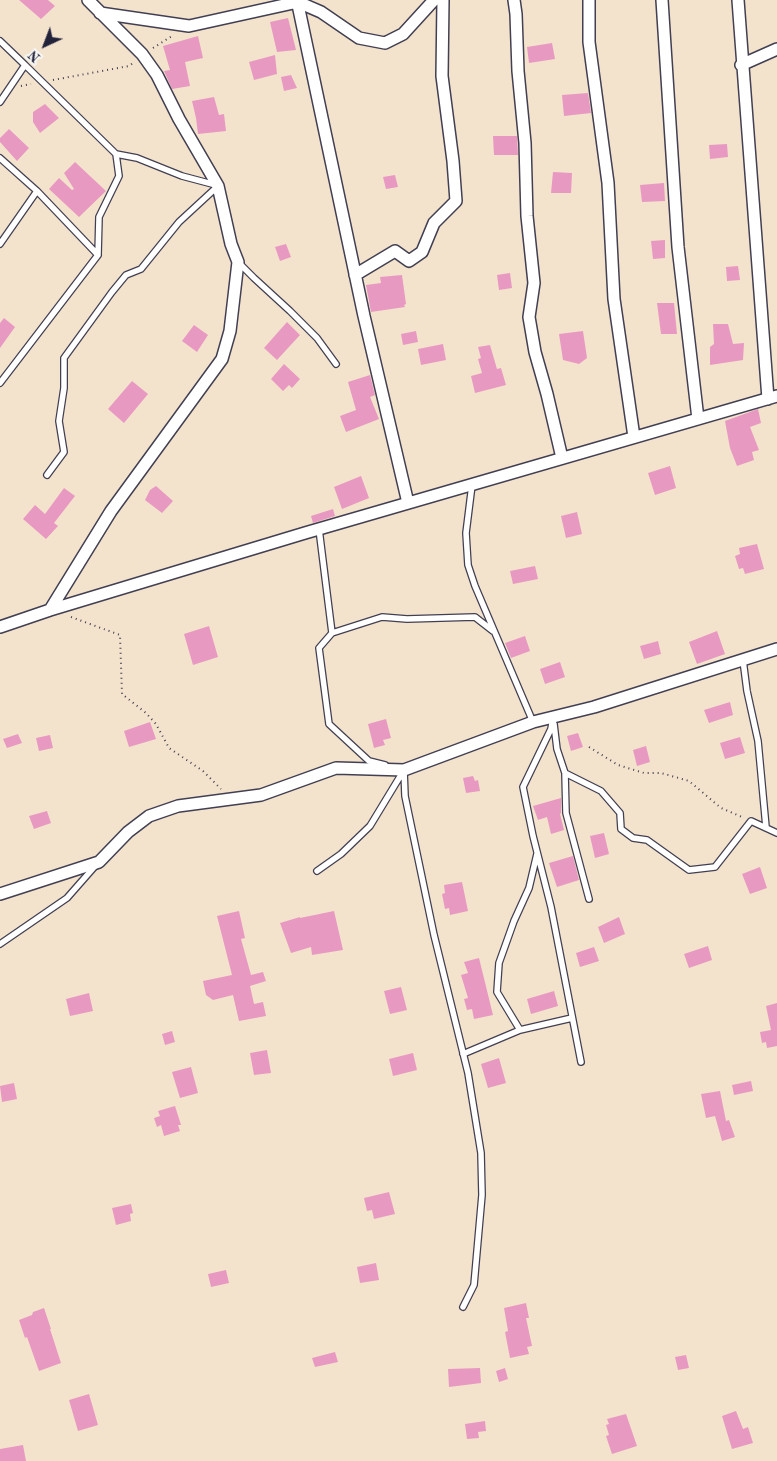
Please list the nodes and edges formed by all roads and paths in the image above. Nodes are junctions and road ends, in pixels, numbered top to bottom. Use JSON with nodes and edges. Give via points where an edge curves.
{"nodes":[{"id":1,"x":88,"y":0,"type":"edge"},
{"id":2,"x":434,"y":0,"type":"edge"},
{"id":3,"x":443,"y":0,"type":"edge"},
{"id":4,"x":514,"y":0,"type":"edge"},
{"id":5,"x":589,"y":0,"type":"edge"},
{"id":6,"x":662,"y":0,"type":"edge"},
{"id":7,"x":738,"y":0,"type":"edge"},
{"id":8,"x":297,"y":1,"type":"edge"},
{"id":9,"x":100,"y":13,"type":"junction"},
{"id":10,"x":189,"y":26,"type":"junction"},
{"id":11,"x":0,"y":41,"type":"edge"},
{"id":12,"x":777,"y":49,"type":"edge"},
{"id":13,"x":143,"y":56,"type":"junction"},
{"id":14,"x":742,"y":64,"type":"junction"},
{"id":15,"x":25,"y":66,"type":"junction"},
{"id":16,"x":42,"y":82,"type":"junction"},
{"id":17,"x":10,"y":88,"type":"junction"},
{"id":18,"x":0,"y":102,"type":"edge"},
{"id":19,"x":116,"y":154,"type":"junction"},
{"id":20,"x":0,"y":158,"type":"edge"},
{"id":21,"x":218,"y":186,"type":"junction"},
{"id":22,"x":37,"y":192,"type":"junction"},
{"id":23,"x":0,"y":244,"type":"edge"},
{"id":24,"x":98,"y":255,"type":"junction"},
{"id":25,"x":238,"y":262,"type":"junction"},
{"id":26,"x":355,"y":275,"type":"junction"},
{"id":27,"x":336,"y":364,"type":"dead end"},
{"id":28,"x":0,"y":383,"type":"edge"},
{"id":29,"x":773,"y":398,"type":"edge"},
{"id":30,"x":698,"y":419,"type":"junction"},
{"id":31,"x":634,"y":437,"type":"junction"},
{"id":32,"x":562,"y":458,"type":"junction"},
{"id":33,"x":47,"y":474,"type":"dead end"},
{"id":34,"x":472,"y":485,"type":"junction"},
{"id":35,"x":408,"y":503,"type":"junction"},
{"id":36,"x":319,"y":529,"type":"junction"},
{"id":37,"x":50,"y":610,"type":"junction"},
{"id":38,"x":68,"y":616,"type":"dead end"},
{"id":39,"x":0,"y":627,"type":"edge"},
{"id":40,"x":495,"y":632,"type":"junction"},
{"id":41,"x":332,"y":633,"type":"junction"},
{"id":42,"x":777,"y":649,"type":"edge"},
{"id":43,"x":743,"y":660,"type":"junction"},
{"id":44,"x":553,"y":717,"type":"junction"},
{"id":45,"x":533,"y":722,"type":"junction"},
{"id":46,"x":589,"y":747,"type":"dead end"},
{"id":47,"x":404,"y":770,"type":"junction"},
{"id":48,"x":564,"y":773,"type":"junction"},
{"id":49,"x":232,"y":799,"type":"junction"},
{"id":50,"x":751,"y":821,"type":"junction"},
{"id":51,"x":766,"y":827,"type":"junction"},
{"id":52,"x":777,"y":833,"type":"edge"},
{"id":53,"x":537,"y":852,"type":"junction"},
{"id":54,"x":99,"y":862,"type":"junction"},
{"id":55,"x":317,"y":871,"type":"dead end"},
{"id":56,"x":0,"y":894,"type":"edge"},
{"id":57,"x":589,"y":900,"type":"dead end"},
{"id":58,"x":0,"y":944,"type":"edge"},
{"id":59,"x":572,"y":1018,"type":"junction"},
{"id":60,"x":520,"y":1030,"type":"junction"},
{"id":61,"x":463,"y":1054,"type":"junction"},
{"id":62,"x":581,"y":1062,"type":"dead end"},
{"id":63,"x":463,"y":1307,"type":"dead end"}],
"edges":[{"from":1,"to":9,"type":"street"},
{"from":2,"to":8,"type":"street","via":[[403,34],[385,44],[359,38],[321,12]]},
{"from":3,"to":26,"type":"street","via":[[442,76],[456,201],[434,224],[422,252],[409,261],[395,251]]},
{"from":4,"to":32,"type":"street","via":[[534,283],[529,317]]},
{"from":5,"to":31,"type":"street","via":[[590,42],[608,184],[614,299]]},
{"from":6,"to":30,"type":"street","via":[[678,247]]},
{"from":7,"to":14,"type":"street"},
{"from":8,"to":10,"type":"street"},
{"from":8,"to":26,"type":"street"},
{"from":9,"to":10,"type":"street"},
{"from":9,"to":13,"type":"street"},
{"from":10,"to":13,"type":"path"},
{"from":11,"to":15,"type":"lane"},
{"from":12,"to":14,"type":"street"},
{"from":13,"to":16,"type":"path","via":[[129,66]]},
{"from":13,"to":21,"type":"street","via":[[157,75]]},
{"from":14,"to":29,"type":"street"},
{"from":15,"to":16,"type":"lane"},
{"from":15,"to":17,"type":"lane"},
{"from":16,"to":17,"type":"path"},
{"from":16,"to":19,"type":"lane"},
{"from":17,"to":18,"type":"lane"},
{"from":19,"to":21,"type":"lane"},
{"from":19,"to":24,"type":"lane","via":[[119,176],[99,217]]},
{"from":20,"to":22,"type":"lane"},
{"from":21,"to":25,"type":"street"},
{"from":21,"to":33,"type":"lane","via":[[178,222],[141,269],[126,274],[64,358],[59,421],[64,452]]},
{"from":22,"to":23,"type":"lane"},
{"from":22,"to":24,"type":"lane"},
{"from":24,"to":28,"type":"lane"},
{"from":25,"to":27,"type":"lane","via":[[317,338]]},
{"from":25,"to":37,"type":"street","via":[[230,331],[222,359],[111,511]]},
{"from":26,"to":35,"type":"street"},
{"from":29,"to":30,"type":"street"},
{"from":30,"to":31,"type":"street"},
{"from":31,"to":32,"type":"street"},
{"from":32,"to":34,"type":"street"},
{"from":34,"to":35,"type":"street"},
{"from":34,"to":40,"type":"lane","via":[[466,533],[468,565]]},
{"from":35,"to":36,"type":"street"},
{"from":36,"to":37,"type":"street"},
{"from":36,"to":41,"type":"lane"},
{"from":37,"to":39,"type":"street"},
{"from":38,"to":49,"type":"path","via":[[120,635],[122,694],[156,724],[169,748],[203,771]]},
{"from":40,"to":41,"type":"lane","via":[[475,617],[382,617]]},
{"from":40,"to":45,"type":"lane"},
{"from":41,"to":47,"type":"lane","via":[[319,648],[329,724],[369,761]]},
{"from":42,"to":43,"type":"street"},
{"from":43,"to":44,"type":"street"},
{"from":43,"to":51,"type":"lane","via":[[758,741]]},
{"from":44,"to":45,"type":"street"},
{"from":44,"to":48,"type":"lane","via":[[556,749]]},
{"from":44,"to":53,"type":"lane","via":[[551,729],[523,787]]},
{"from":45,"to":47,"type":"street"},
{"from":46,"to":50,"type":"path","via":[[618,765],[644,773],[661,772],[689,781],[722,808]]},
{"from":47,"to":49,"type":"street","via":[[336,768],[261,795]]},
{"from":47,"to":55,"type":"lane","via":[[370,826],[341,854]]},
{"from":47,"to":61,"type":"lane","via":[[404,796]]},
{"from":48,"to":50,"type":"lane","via":[[601,791],[620,813],[622,829],[627,834],[647,840],[689,870],[715,867]]},
{"from":48,"to":57,"type":"lane","via":[[566,813]]},
{"from":49,"to":54,"type":"street","via":[[178,806],[150,816],[128,832]]},
{"from":50,"to":51,"type":"lane"},
{"from":51,"to":52,"type":"lane"},
{"from":53,"to":59,"type":"lane"},
{"from":53,"to":60,"type":"lane","via":[[530,888],[499,963],[497,992]]},
{"from":54,"to":56,"type":"street"},
{"from":54,"to":58,"type":"lane","via":[[67,898]]},
{"from":59,"to":60,"type":"lane"},
{"from":59,"to":62,"type":"lane"},
{"from":60,"to":61,"type":"lane"},
{"from":61,"to":63,"type":"lane","via":[[481,1153],[482,1195],[474,1285]]}]}
